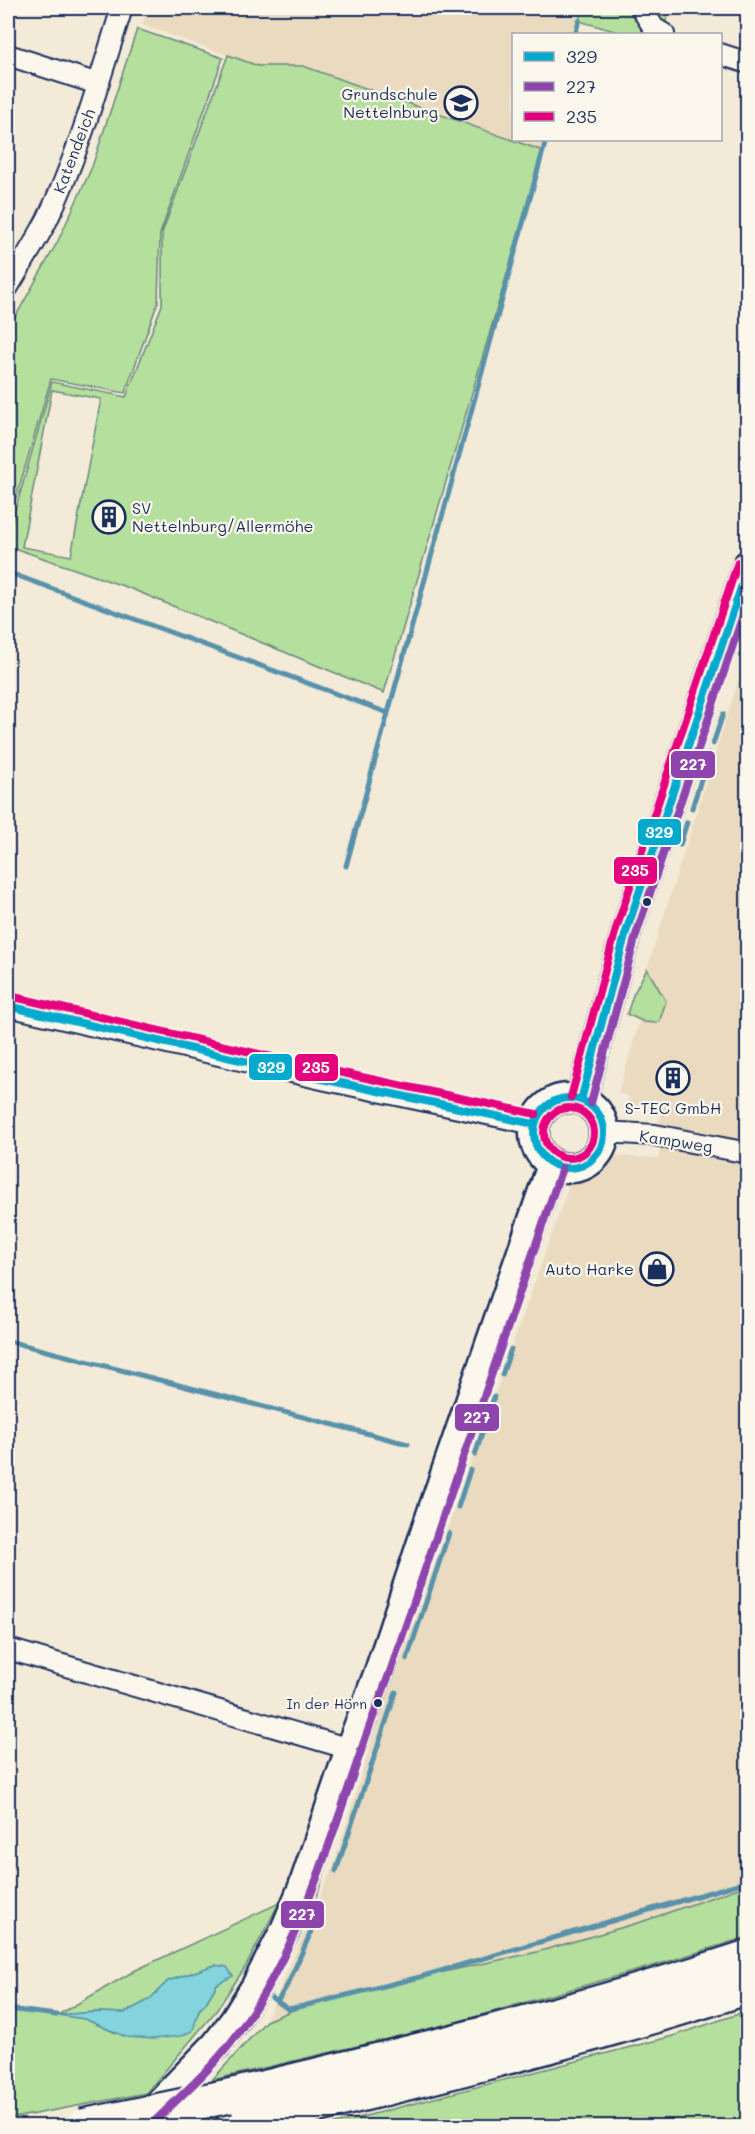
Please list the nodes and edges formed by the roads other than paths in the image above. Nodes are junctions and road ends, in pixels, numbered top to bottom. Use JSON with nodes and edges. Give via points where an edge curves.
{"nodes":[{"id":1,"x":122,"y":8,"type":"edge"},
{"id":2,"x":641,"y":8,"type":"edge"},
{"id":3,"x":662,"y":33,"type":"edge"},
{"id":4,"x":8,"y":55,"type":"edge"},
{"id":5,"x":722,"y":55,"type":"edge"},
{"id":6,"x":747,"y":63,"type":"edge"},
{"id":7,"x":98,"y":84,"type":"junction"},
{"id":8,"x":8,"y":287,"type":"edge"},
{"id":9,"x":747,"y":565,"type":"edge"},
{"id":10,"x":8,"y":1006,"type":"edge"},
{"id":11,"x":581,"y":1100,"type":"junction"},
{"id":12,"x":534,"y":1124,"type":"junction"},
{"id":13,"x":604,"y":1132,"type":"junction"},
{"id":14,"x":747,"y":1153,"type":"edge"},
{"id":15,"x":552,"y":1165,"type":"junction"},
{"id":16,"x":8,"y":1649,"type":"edge"},
{"id":17,"x":350,"y":1749,"type":"junction"},
{"id":18,"x":747,"y":1956,"type":"edge"},
{"id":19,"x":747,"y":1987,"type":"edge"},
{"id":20,"x":231,"y":2111,"type":"edge"},
{"id":21,"x":82,"y":2126,"type":"edge"},
{"id":22,"x":136,"y":2127,"type":"edge"}],
"edges":[{"from":1,"to":7,"type":"street","name":"Katendeich"},
{"from":2,"to":3,"type":"street","via":[[654,28]]},
{"from":4,"to":7,"type":"street"},
{"from":5,"to":6,"type":"street"},
{"from":7,"to":8,"type":"street","name":"Katendeich","via":[[47,220]]},
{"from":9,"to":11,"type":"street","via":[[621,949]]},
{"from":10,"to":12,"type":"street"},
{"from":11,"to":12,"type":"street","via":[[558,1099],[539,1113]]},
{"from":11,"to":13,"type":"street","via":[[598,1114]]},
{"from":12,"to":15,"type":"street","via":[[536,1147]]},
{"from":13,"to":14,"type":"street","name":"Kampweg","via":[[655,1135]]},
{"from":13,"to":15,"type":"street","via":[[601,1148],[586,1164],[563,1169]]},
{"from":15,"to":17,"type":"street"},
{"from":16,"to":17,"type":"street"},
{"from":17,"to":22,"type":"street","via":[[303,1887],[256,1986],[216,2045]]},
{"from":18,"to":20,"type":"highway","via":[[659,1986],[439,2046]]},
{"from":19,"to":20,"type":"highway","via":[[458,2070]]},
{"from":20,"to":21,"type":"highway","bridge":true}]}
